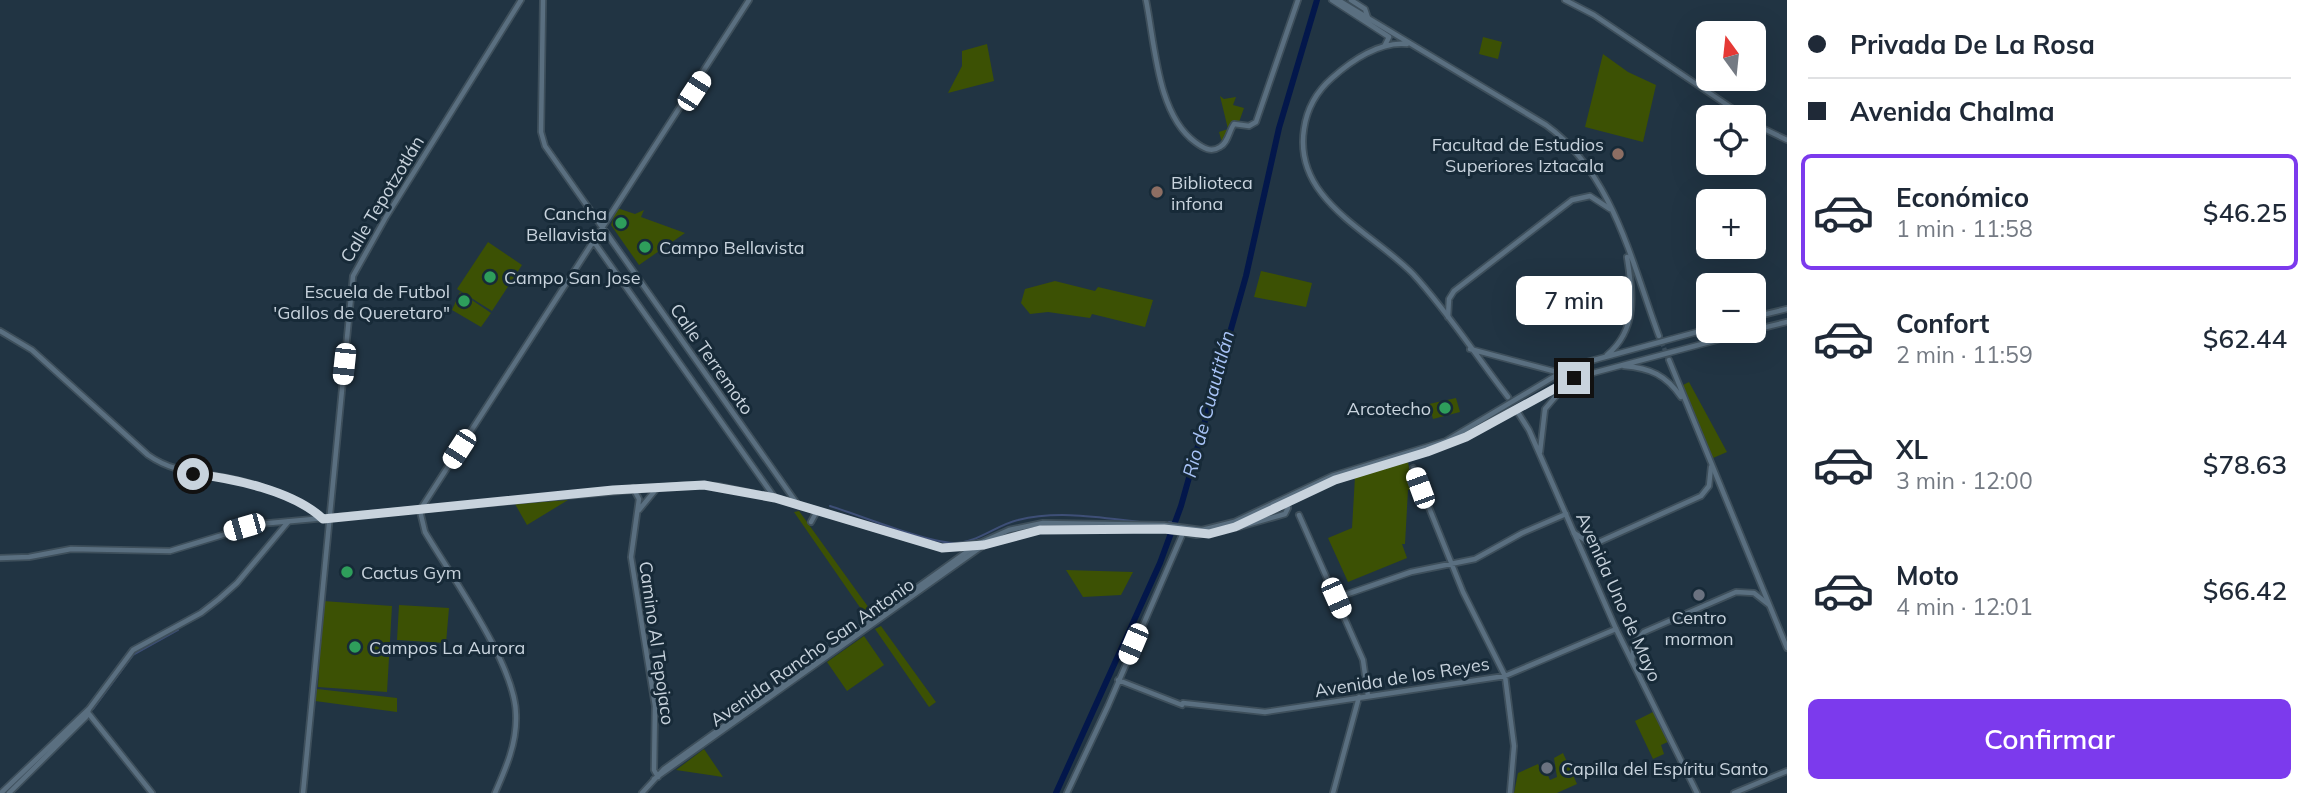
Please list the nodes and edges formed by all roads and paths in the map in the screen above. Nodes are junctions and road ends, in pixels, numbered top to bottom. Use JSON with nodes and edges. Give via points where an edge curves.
{"nodes":[{"id":1,"x":521,"y":0,"type":"edge"},
{"id":2,"x":544,"y":0,"type":"edge"},
{"id":3,"x":749,"y":0,"type":"edge"},
{"id":4,"x":1146,"y":0,"type":"edge"},
{"id":5,"x":1298,"y":0,"type":"edge"},
{"id":6,"x":1332,"y":0,"type":"edge"},
{"id":7,"x":1338,"y":0,"type":"edge"},
{"id":8,"x":1351,"y":0,"type":"edge"},
{"id":9,"x":1565,"y":0,"type":"edge"},
{"id":10,"x":1366,"y":22,"type":"junction"},
{"id":11,"x":1407,"y":44,"type":"junction"},
{"id":12,"x":1384,"y":46,"type":"junction"},
{"id":13,"x":1727,"y":105,"type":"edge"},
{"id":14,"x":1766,"y":130,"type":"edge"},
{"id":15,"x":1787,"y":140,"type":"edge"},
{"id":16,"x":1610,"y":209,"type":"junction"},
{"id":17,"x":603,"y":229,"type":"junction"},
{"id":18,"x":594,"y":242,"type":"junction"},
{"id":19,"x":1625,"y":246,"type":"junction"},
{"id":20,"x":1787,"y":309,"type":"edge"},
{"id":21,"x":1766,"y":314,"type":"edge"},
{"id":22,"x":1448,"y":318,"type":"junction"},
{"id":23,"x":1787,"y":322,"type":"edge"},
{"id":24,"x":1766,"y":327,"type":"edge"},
{"id":25,"x":0,"y":331,"type":"edge"},
{"id":26,"x":1696,"y":333,"type":"edge"},
{"id":27,"x":1660,"y":336,"type":"tunnel mouth"},
{"id":28,"x":1702,"y":343,"type":"edge"},
{"id":29,"x":1471,"y":349,"type":"junction"},
{"id":30,"x":1604,"y":357,"type":"junction"},
{"id":31,"x":1669,"y":360,"type":"tunnel mouth"},
{"id":32,"x":1619,"y":366,"type":"junction"},
{"id":33,"x":1558,"y":372,"type":"junction"},
{"id":34,"x":1574,"y":378,"type":"junction"},
{"id":35,"x":1507,"y":397,"type":"dead end"},
{"id":36,"x":1684,"y":401,"type":"junction"},
{"id":37,"x":1517,"y":411,"type":"dead end"},
{"id":38,"x":1464,"y":435,"type":"junction"},
{"id":39,"x":1541,"y":456,"type":"junction"},
{"id":40,"x":1711,"y":467,"type":"junction"},
{"id":41,"x":1413,"y":468,"type":"dead end"},
{"id":42,"x":659,"y":486,"type":"junction"},
{"id":43,"x":634,"y":488,"type":"junction"},
{"id":44,"x":775,"y":498,"type":"junction"},
{"id":45,"x":1285,"y":501,"type":"junction"},
{"id":46,"x":798,"y":505,"type":"junction"},
{"id":47,"x":818,"y":510,"type":"junction"},
{"id":48,"x":420,"y":511,"type":"junction"},
{"id":49,"x":639,"y":511,"type":"junction"},
{"id":50,"x":1566,"y":514,"type":"junction"},
{"id":51,"x":1299,"y":515,"type":"dead end"},
{"id":52,"x":325,"y":519,"type":"junction"},
{"id":53,"x":288,"y":522,"type":"junction"},
{"id":54,"x":811,"y":522,"type":"dead end"},
{"id":55,"x":1235,"y":527,"type":"junction"},
{"id":56,"x":1172,"y":529,"type":"junction"},
{"id":57,"x":1183,"y":533,"type":"junction"},
{"id":58,"x":1574,"y":533,"type":"junction"},
{"id":59,"x":982,"y":544,"type":"junction"},
{"id":60,"x":0,"y":558,"type":"edge"},
{"id":61,"x":1452,"y":562,"type":"junction"},
{"id":62,"x":1336,"y":598,"type":"junction"},
{"id":63,"x":1768,"y":604,"type":"junction"},
{"id":64,"x":1616,"y":629,"type":"junction"},
{"id":65,"x":1787,"y":648,"type":"edge"},
{"id":66,"x":1633,"y":664,"type":"junction"},
{"id":67,"x":1505,"y":676,"type":"junction"},
{"id":68,"x":1118,"y":680,"type":"junction"},
{"id":69,"x":1368,"y":696,"type":"junction"},
{"id":70,"x":1359,"y":697,"type":"junction"},
{"id":71,"x":88,"y":711,"type":"junction"},
{"id":72,"x":1787,"y":771,"type":"edge"},
{"id":73,"x":656,"y":778,"type":"junction"},
{"id":74,"x":1,"y":793,"type":"edge"},
{"id":75,"x":9,"y":793,"type":"edge"},
{"id":76,"x":152,"y":793,"type":"edge"},
{"id":77,"x":303,"y":793,"type":"edge"},
{"id":78,"x":495,"y":793,"type":"edge"},
{"id":79,"x":642,"y":793,"type":"edge"},
{"id":80,"x":1067,"y":793,"type":"edge"},
{"id":81,"x":1333,"y":793,"type":"edge"},
{"id":82,"x":1510,"y":793,"type":"edge"},
{"id":83,"x":1697,"y":793,"type":"edge"},
{"id":84,"x":1734,"y":793,"type":"edge"}],
"edges":[{"from":1,"to":52,"type":"street","name":"Calle Tepotzotlán","via":[[355,270]]},
{"from":2,"to":17,"type":"street","name":"Calle Terremoto","via":[[541,132],[545,146]]},
{"from":3,"to":17,"type":"street"},
{"from":4,"to":5,"type":"street","via":[[1165,99],[1185,135],[1201,147],[1214,149],[1224,144],[1234,124],[1256,122]]},
{"from":6,"to":10,"type":"street"},
{"from":7,"to":10,"type":"street"},
{"from":8,"to":10,"type":"street","via":[[1365,9]]},
{"from":9,"to":13,"type":"street"},
{"from":10,"to":11,"type":"street"},
{"from":10,"to":12,"type":"street","via":[[1389,37]]},
{"from":11,"to":12,"type":"street"},
{"from":11,"to":16,"type":"street","via":[[1561,136],[1590,169]]},
{"from":12,"to":22,"type":"street","via":[[1337,73],[1316,94],[1305,122],[1304,156],[1316,189],[1398,260]]},
{"from":14,"to":15,"type":"street"},
{"from":16,"to":19,"type":"street"},
{"from":16,"to":22,"type":"street","via":[[1596,197],[1572,200],[1454,291]]},
{"from":17,"to":18,"type":"street"},
{"from":17,"to":46,"type":"street","name":"Calle Terremoto"},
{"from":18,"to":44,"type":"street","name":"Calle Terremoto"},
{"from":18,"to":48,"type":"street"},
{"from":19,"to":27,"type":"street"},
{"from":19,"to":30,"type":"street","via":[[1631,317],[1622,340]]},
{"from":20,"to":21,"type":"street"},
{"from":22,"to":29,"type":"street"},
{"from":23,"to":24,"type":"street"},
{"from":25,"to":52,"type":"street","via":[[32,350],[165,466],[245,482]]},
{"from":26,"to":30,"type":"street"},
{"from":28,"to":32,"type":"street"},
{"from":29,"to":33,"type":"street"},
{"from":29,"to":35,"type":"street"},
{"from":30,"to":33,"type":"street"},
{"from":31,"to":36,"type":"street"},
{"from":32,"to":34,"type":"street"},
{"from":32,"to":36,"type":"street","via":[[1658,373]]},
{"from":33,"to":38,"type":"street"},
{"from":34,"to":38,"type":"street"},
{"from":34,"to":39,"type":"street","via":[[1545,409]]},
{"from":36,"to":40,"type":"street"},
{"from":37,"to":39,"type":"street","name":"Avenida Uno de Mayo"},
{"from":38,"to":45,"type":"street"},
{"from":39,"to":50,"type":"street","name":"Avenida Uno de Mayo"},
{"from":40,"to":58,"type":"street","via":[[1709,486],[1701,496],[1599,542]]},
{"from":40,"to":63,"type":"street"},
{"from":41,"to":61,"type":"street"},
{"from":42,"to":43,"type":"street"},
{"from":42,"to":44,"type":"street","via":[[704,485]]},
{"from":42,"to":49,"type":"street","name":"Camino Al Tepojaco"},
{"from":43,"to":48,"type":"street"},
{"from":43,"to":49,"type":"street","name":"Camino Al Tepojaco"},
{"from":44,"to":46,"type":"street"},
{"from":45,"to":55,"type":"street"},
{"from":45,"to":55,"type":"street","via":[[1285,514]]},
{"from":45,"to":56,"type":"street","via":[[1220,527]]},
{"from":46,"to":47,"type":"street"},
{"from":47,"to":54,"type":"street"},
{"from":47,"to":59,"type":"street","via":[[942,548]]},
{"from":48,"to":52,"type":"street"},
{"from":48,"to":78,"type":"street","via":[[425,532],[494,648],[515,703],[514,740]]},
{"from":49,"to":73,"type":"street","name":"Camino Al Tepojaco","via":[[631,556],[655,706]]},
{"from":50,"to":58,"type":"street","name":"Avenida Uno de Mayo"},
{"from":50,"to":61,"type":"street","via":[[1475,559]]},
{"from":51,"to":62,"type":"street"},
{"from":52,"to":53,"type":"street"},
{"from":52,"to":77,"type":"street","name":"Calle Tepotzotlán"},
{"from":53,"to":60,"type":"street","via":[[244,527],[170,551],[71,549]]},
{"from":53,"to":71,"type":"street","via":[[219,599],[133,650]]},
{"from":55,"to":57,"type":"street","via":[[1209,534]]},
{"from":56,"to":57,"type":"street"},
{"from":56,"to":59,"type":"street","via":[[1043,523],[1009,530]]},
{"from":57,"to":68,"type":"street"},
{"from":58,"to":64,"type":"street","name":"Avenida Uno de Mayo"},
{"from":59,"to":73,"type":"street","name":"Avenida Rancho San Antonio"},
{"from":61,"to":62,"type":"street"},
{"from":61,"to":67,"type":"street"},
{"from":62,"to":69,"type":"street","via":[[1363,660]]},
{"from":63,"to":65,"type":"street"},
{"from":63,"to":66,"type":"street","via":[[1750,592],[1732,593],[1642,634],[1633,647]]},
{"from":64,"to":66,"type":"street","name":"Avenida Uno de Mayo"},
{"from":64,"to":67,"type":"street","name":"Avenida de los Reyes"},
{"from":66,"to":83,"type":"street","name":"Avenida Uno de Mayo"},
{"from":67,"to":69,"type":"street","name":"Avenida de los Reyes"},
{"from":67,"to":82,"type":"street","via":[[1514,746]]},
{"from":68,"to":70,"type":"street","name":"Avenida de los Reyes","via":[[1183,704],[1265,712]]},
{"from":68,"to":80,"type":"street"},
{"from":69,"to":70,"type":"street","name":"Avenida de los Reyes"},
{"from":70,"to":81,"type":"street"},
{"from":71,"to":74,"type":"street"},
{"from":71,"to":75,"type":"street"},
{"from":71,"to":76,"type":"street"},
{"from":72,"to":84,"type":"street"},
{"from":73,"to":79,"type":"street","name":"Avenida Rancho San Antonio"}]}
